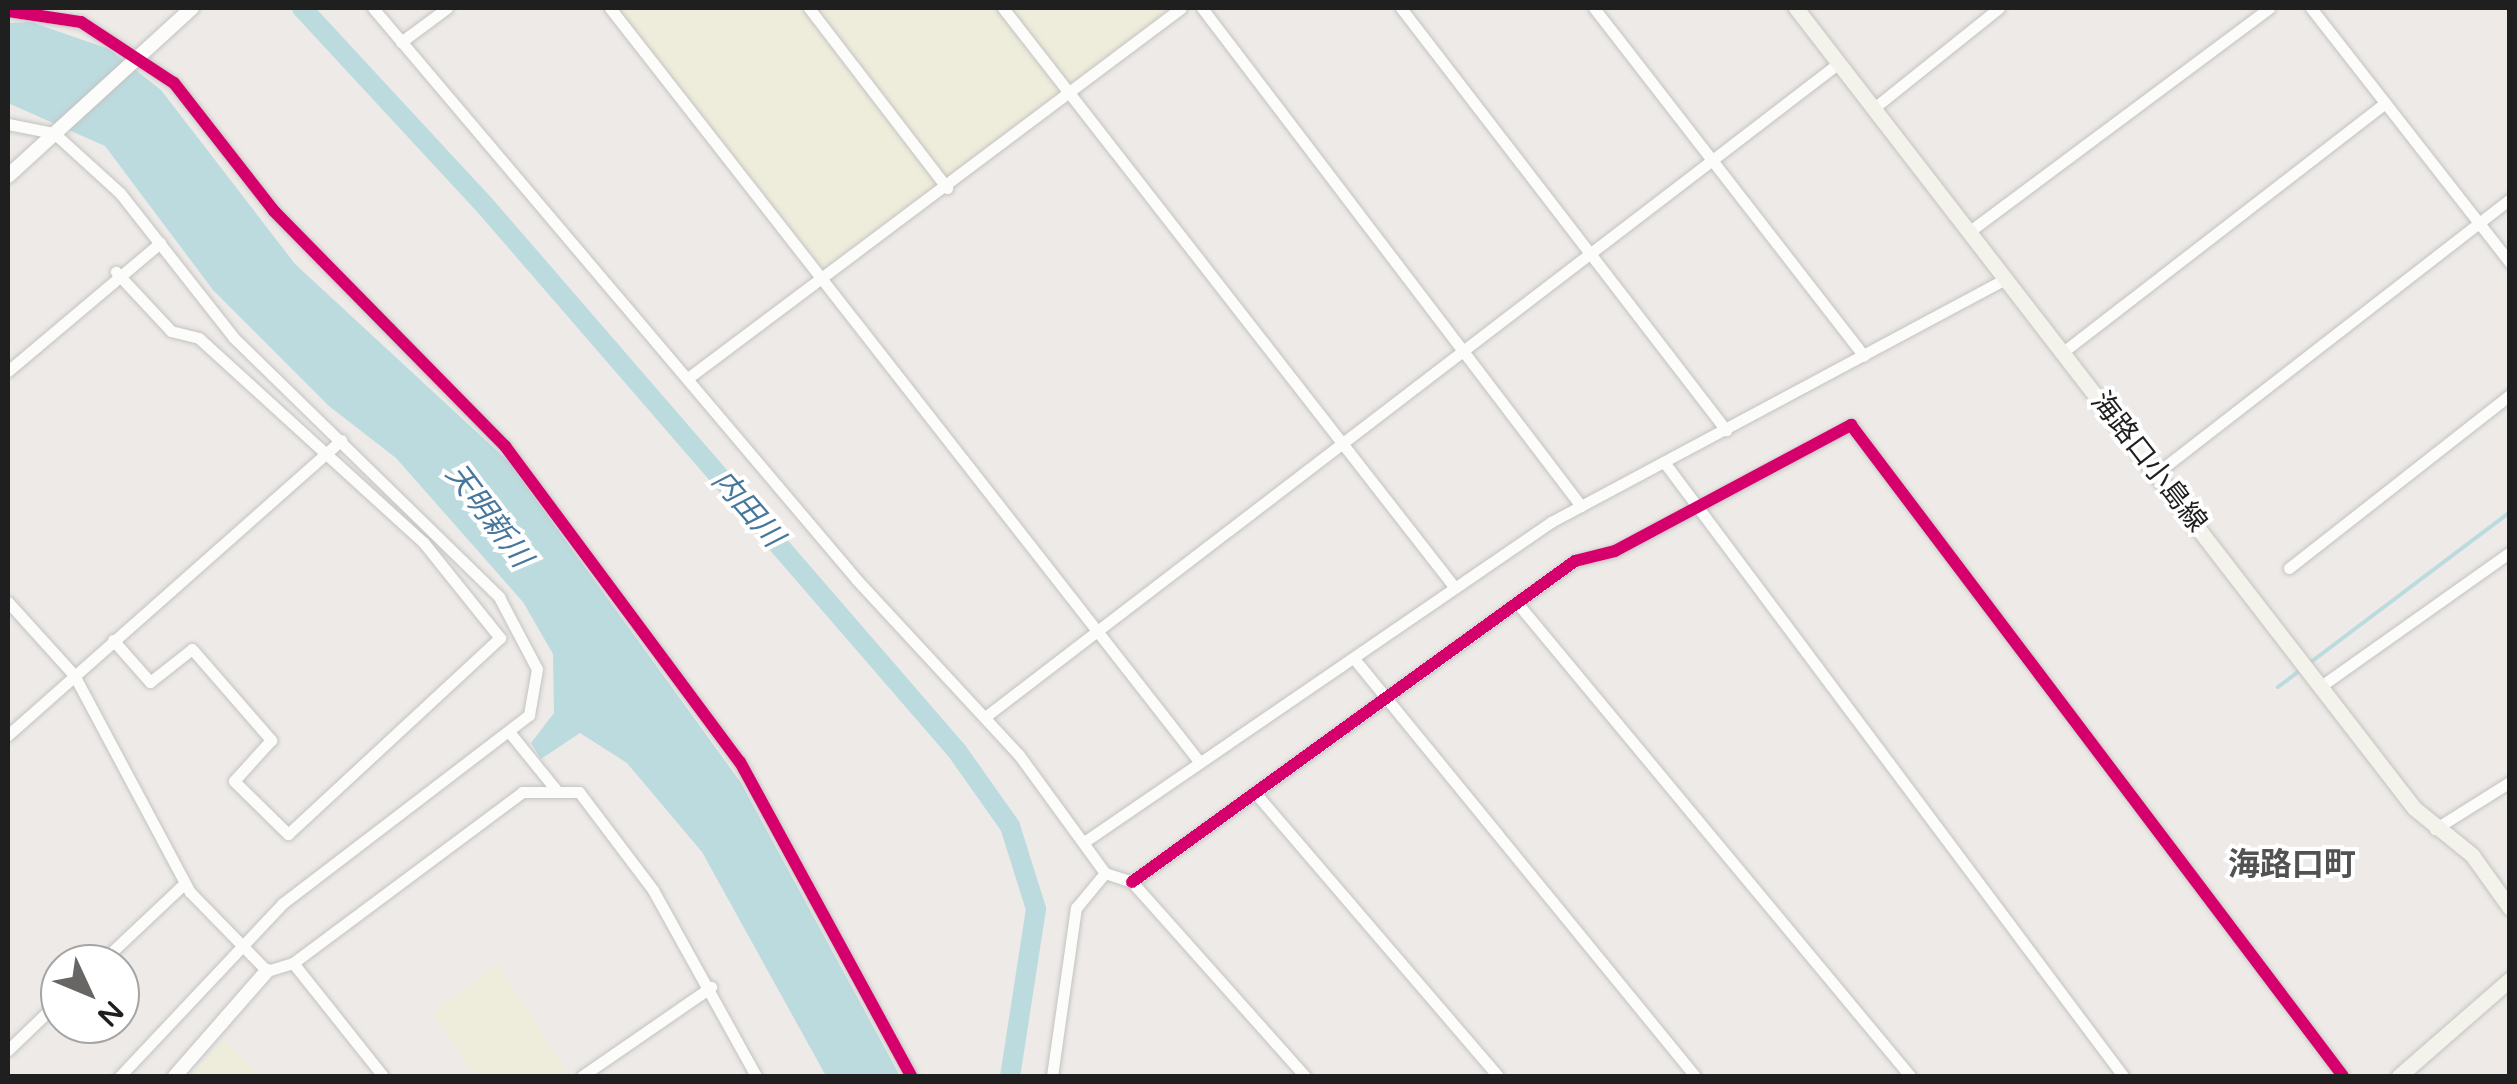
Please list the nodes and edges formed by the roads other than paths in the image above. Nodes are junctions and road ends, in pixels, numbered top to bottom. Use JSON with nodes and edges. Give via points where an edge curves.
{"nodes":[{"id":1,"x":192,"y":8,"type":"edge"},
{"id":2,"x":372,"y":8,"type":"edge"},
{"id":3,"x":447,"y":8,"type":"edge"},
{"id":4,"x":610,"y":8,"type":"edge"},
{"id":5,"x":809,"y":8,"type":"edge"},
{"id":6,"x":1004,"y":8,"type":"edge"},
{"id":7,"x":1181,"y":8,"type":"edge"},
{"id":8,"x":1202,"y":8,"type":"edge"},
{"id":9,"x":1401,"y":8,"type":"edge"},
{"id":10,"x":1594,"y":8,"type":"edge"},
{"id":11,"x":1796,"y":8,"type":"edge"},
{"id":12,"x":1998,"y":8,"type":"edge"},
{"id":13,"x":2269,"y":8,"type":"edge"},
{"id":14,"x":2312,"y":8,"type":"edge"},
{"id":15,"x":8,"y":11,"type":"edge"},
{"id":16,"x":401,"y":42,"type":"junction"},
{"id":17,"x":139,"y":56,"type":"junction"},
{"id":18,"x":1840,"y":63,"type":"junction"},
{"id":19,"x":1068,"y":92,"type":"junction"},
{"id":20,"x":2385,"y":103,"type":"junction"},
{"id":21,"x":1874,"y":108,"type":"junction"},
{"id":22,"x":8,"y":124,"type":"edge"},
{"id":23,"x":54,"y":133,"type":"junction"},
{"id":24,"x":1712,"y":160,"type":"junction"},
{"id":25,"x":8,"y":176,"type":"edge"},
{"id":26,"x":947,"y":188,"type":"junction"},
{"id":27,"x":2510,"y":199,"type":"edge"},
{"id":28,"x":2478,"y":224,"type":"junction"},
{"id":29,"x":1970,"y":231,"type":"junction"},
{"id":30,"x":160,"y":242,"type":"junction"},
{"id":31,"x":1592,"y":251,"type":"junction"},
{"id":32,"x":2510,"y":264,"type":"edge"},
{"id":33,"x":116,"y":272,"type":"junction"},
{"id":34,"x":823,"y":274,"type":"junction"},
{"id":35,"x":2007,"y":278,"type":"junction"},
{"id":36,"x":1464,"y":348,"type":"junction"},
{"id":37,"x":2063,"y":352,"type":"junction"},
{"id":38,"x":1864,"y":356,"type":"junction"},
{"id":39,"x":8,"y":370,"type":"edge"},
{"id":40,"x":688,"y":378,"type":"junction"},
{"id":41,"x":2510,"y":396,"type":"edge"},
{"id":42,"x":1726,"y":430,"type":"junction"},
{"id":43,"x":341,"y":440,"type":"junction"},
{"id":44,"x":1339,"y":443,"type":"junction"},
{"id":45,"x":322,"y":454,"type":"junction"},
{"id":46,"x":1664,"y":462,"type":"junction"},
{"id":47,"x":2158,"y":472,"type":"junction"},
{"id":48,"x":1582,"y":506,"type":"junction"},
{"id":49,"x":1697,"y":508,"type":"junction"},
{"id":50,"x":2510,"y":552,"type":"edge"},
{"id":51,"x":2290,"y":568,"type":"dead end"},
{"id":52,"x":1455,"y":588,"type":"junction"},
{"id":53,"x":8,"y":602,"type":"edge"},
{"id":54,"x":1518,"y":604,"type":"junction"},
{"id":55,"x":1098,"y":629,"type":"junction"},
{"id":56,"x":112,"y":640,"type":"junction"},
{"id":57,"x":1356,"y":660,"type":"junction"},
{"id":58,"x":74,"y":675,"type":"junction"},
{"id":59,"x":2322,"y":686,"type":"junction"},
{"id":60,"x":1389,"y":701,"type":"junction"},
{"id":61,"x":985,"y":717,"type":"junction"},
{"id":62,"x":510,"y":733,"type":"junction"},
{"id":63,"x":8,"y":735,"type":"edge"},
{"id":64,"x":1198,"y":760,"type":"junction"},
{"id":65,"x":2510,"y":782,"type":"edge"},
{"id":66,"x":557,"y":792,"type":"junction"},
{"id":67,"x":1257,"y":795,"type":"junction"},
{"id":68,"x":2436,"y":828,"type":"junction"},
{"id":69,"x":1086,"y":840,"type":"junction"},
{"id":70,"x":1104,"y":872,"type":"junction"},
{"id":71,"x":1132,"y":882,"type":"junction"},
{"id":72,"x":184,"y":884,"type":"junction"},
{"id":73,"x":2510,"y":908,"type":"edge"},
{"id":74,"x":120,"y":944,"type":"edge"},
{"id":75,"x":242,"y":947,"type":"junction"},
{"id":76,"x":294,"y":963,"type":"junction"},
{"id":77,"x":267,"y":971,"type":"junction"},
{"id":78,"x":2510,"y":979,"type":"edge"},
{"id":79,"x":711,"y":988,"type":"junction"},
{"id":80,"x":40,"y":1019,"type":"edge"},
{"id":81,"x":8,"y":1050,"type":"edge"},
{"id":82,"x":120,"y":1076,"type":"edge"},
{"id":83,"x":175,"y":1076,"type":"edge"},
{"id":84,"x":383,"y":1076,"type":"edge"},
{"id":85,"x":582,"y":1076,"type":"edge"},
{"id":86,"x":756,"y":1076,"type":"edge"},
{"id":87,"x":911,"y":1076,"type":"edge"},
{"id":88,"x":1052,"y":1076,"type":"edge"},
{"id":89,"x":1305,"y":1076,"type":"edge"},
{"id":90,"x":1498,"y":1076,"type":"edge"},
{"id":91,"x":1695,"y":1076,"type":"edge"},
{"id":92,"x":1910,"y":1076,"type":"edge"},
{"id":93,"x":2123,"y":1076,"type":"edge"},
{"id":94,"x":2342,"y":1076,"type":"edge"},
{"id":95,"x":2398,"y":1076,"type":"edge"}],
"edges":[{"from":1,"to":17,"type":"street"},
{"from":2,"to":16,"type":"street"},
{"from":3,"to":16,"type":"street"},
{"from":4,"to":34,"type":"street"},
{"from":5,"to":26,"type":"street"},
{"from":6,"to":19,"type":"street"},
{"from":7,"to":19,"type":"street"},
{"from":8,"to":36,"type":"street"},
{"from":9,"to":31,"type":"street"},
{"from":10,"to":24,"type":"street"},
{"from":11,"to":18,"type":"main road","name":"海路口小島線"},
{"from":12,"to":21,"type":"street"},
{"from":13,"to":29,"type":"street"},
{"from":14,"to":20,"type":"street"},
{"from":15,"to":17,"type":"street","via":[[81,22]]},
{"from":16,"to":40,"type":"street"},
{"from":17,"to":23,"type":"street"},
{"from":17,"to":87,"type":"street","via":[[174,83],[274,212],[424,358],[560,515],[740,762]]},
{"from":18,"to":21,"type":"main road","name":"海路口小島線"},
{"from":18,"to":24,"type":"street"},
{"from":19,"to":26,"type":"street"},
{"from":19,"to":44,"type":"street"},
{"from":20,"to":28,"type":"street"},
{"from":20,"to":37,"type":"street"},
{"from":21,"to":29,"type":"main road","name":"海路口小島線"},
{"from":22,"to":23,"type":"street"},
{"from":23,"to":25,"type":"street"},
{"from":23,"to":30,"type":"street"},
{"from":24,"to":31,"type":"street"},
{"from":24,"to":38,"type":"street"},
{"from":26,"to":34,"type":"street"},
{"from":27,"to":28,"type":"street"},
{"from":28,"to":32,"type":"street"},
{"from":28,"to":47,"type":"street"},
{"from":29,"to":35,"type":"main road","name":"海路口小島線"},
{"from":30,"to":33,"type":"street"},
{"from":30,"to":43,"type":"street","via":[[234,338]]},
{"from":31,"to":36,"type":"street"},
{"from":31,"to":42,"type":"street"},
{"from":33,"to":39,"type":"street"},
{"from":33,"to":45,"type":"street","via":[[171,331],[194,334]]},
{"from":34,"to":40,"type":"street"},
{"from":34,"to":55,"type":"street"},
{"from":35,"to":37,"type":"main road","name":"海路口小島線"},
{"from":35,"to":38,"type":"street"},
{"from":36,"to":44,"type":"street"},
{"from":36,"to":48,"type":"street"},
{"from":37,"to":47,"type":"main road","name":"海路口小島線"},
{"from":38,"to":42,"type":"street"},
{"from":40,"to":61,"type":"street"},
{"from":41,"to":51,"type":"street"},
{"from":42,"to":46,"type":"street"},
{"from":43,"to":45,"type":"street"},
{"from":43,"to":62,"type":"street","via":[[517,623],[537,694]]},
{"from":44,"to":52,"type":"street"},
{"from":44,"to":55,"type":"street"},
{"from":45,"to":56,"type":"street"},
{"from":45,"to":56,"type":"street","via":[[424,544],[500,638],[292,832],[234,781],[271,740],[192,649],[150,682]]},
{"from":46,"to":48,"type":"street"},
{"from":46,"to":49,"type":"street"},
{"from":47,"to":59,"type":"main road","name":"海路口小島線"},
{"from":48,"to":52,"type":"street"},
{"from":49,"to":54,"type":"street","via":[[1575,561]]},
{"from":49,"to":93,"type":"street"},
{"from":49,"to":94,"type":"street","via":[[1851,425]]},
{"from":50,"to":59,"type":"street"},
{"from":52,"to":57,"type":"street"},
{"from":53,"to":58,"type":"street"},
{"from":54,"to":60,"type":"street"},
{"from":54,"to":92,"type":"street"},
{"from":55,"to":61,"type":"street"},
{"from":55,"to":64,"type":"street"},
{"from":56,"to":58,"type":"street"},
{"from":57,"to":60,"type":"street"},
{"from":57,"to":64,"type":"street"},
{"from":58,"to":63,"type":"street"},
{"from":58,"to":72,"type":"street"},
{"from":59,"to":68,"type":"main road","name":"海路口小島線"},
{"from":60,"to":67,"type":"street"},
{"from":60,"to":91,"type":"street"},
{"from":61,"to":69,"type":"street"},
{"from":62,"to":66,"type":"street"},
{"from":62,"to":75,"type":"street","via":[[284,902]]},
{"from":64,"to":69,"type":"street"},
{"from":65,"to":68,"type":"street"},
{"from":66,"to":76,"type":"street","via":[[522,792]]},
{"from":66,"to":79,"type":"street","via":[[590,797]]},
{"from":67,"to":71,"type":"street"},
{"from":67,"to":90,"type":"street"},
{"from":68,"to":73,"type":"main road","name":"海路口小島線","via":[[2472,855]]},
{"from":69,"to":70,"type":"street"},
{"from":70,"to":71,"type":"street"},
{"from":70,"to":88,"type":"street","via":[[1076,908]]},
{"from":71,"to":89,"type":"street"},
{"from":72,"to":74,"type":"street"},
{"from":72,"to":75,"type":"street"},
{"from":75,"to":77,"type":"street"},
{"from":75,"to":82,"type":"street"},
{"from":76,"to":77,"type":"street"},
{"from":76,"to":84,"type":"street"},
{"from":77,"to":83,"type":"street"},
{"from":78,"to":95,"type":"main road"},
{"from":79,"to":85,"type":"street"},
{"from":79,"to":86,"type":"street"},
{"from":80,"to":81,"type":"street"}]}
